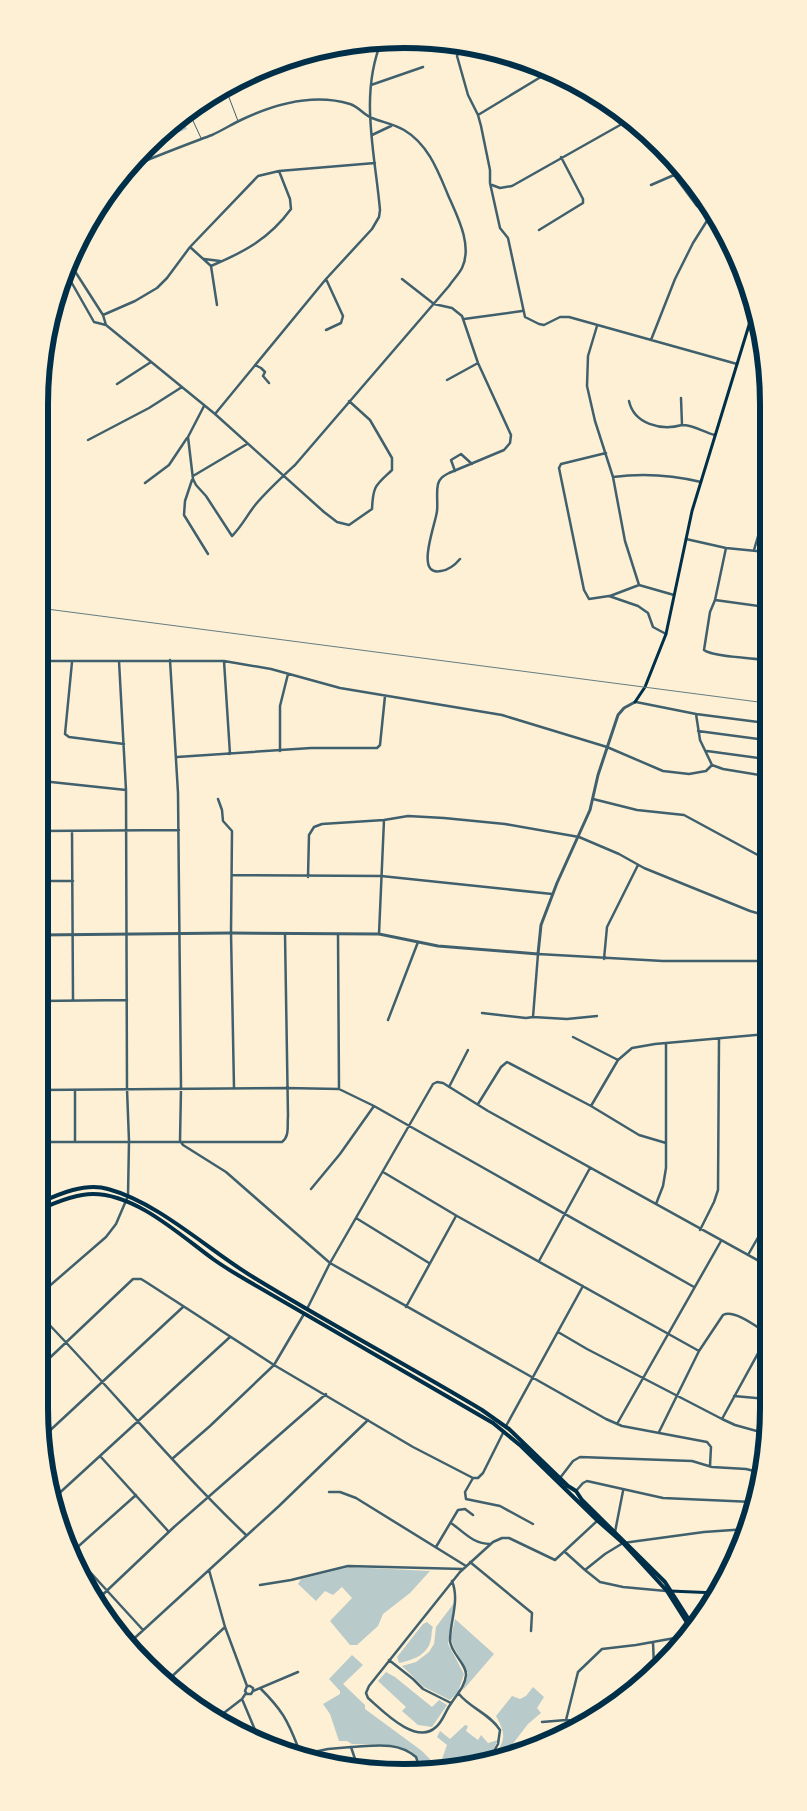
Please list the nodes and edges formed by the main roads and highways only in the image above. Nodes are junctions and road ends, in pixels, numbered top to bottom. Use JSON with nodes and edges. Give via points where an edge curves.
{"nodes":[{"id":1,"x":750,"y":323,"type":"edge"},
{"id":2,"x":635,"y":702,"type":"road end"},
{"id":3,"x":48,"y":1199,"type":"edge"},
{"id":4,"x":48,"y":1206,"type":"edge"},
{"id":5,"x":306,"y":1311,"type":"junction"},
{"id":6,"x":505,"y":1429,"type":"junction"},
{"id":7,"x":625,"y":1543,"type":"junction"},
{"id":8,"x":667,"y":1591,"type":"junction"},
{"id":9,"x":672,"y":1591,"type":"junction"},
{"id":10,"x":708,"y":1593,"type":"edge"},
{"id":11,"x":688,"y":1621,"type":"edge"},
{"id":12,"x":688,"y":1622,"type":"edge"}],
"edges":[{"from":1,"to":2,"type":"main road","via":[[692,511],[666,634],[644,691]]},
{"from":3,"to":5,"type":"main road","via":[[93,1187],[128,1196]]},
{"from":4,"to":5,"type":"main road","via":[[75,1196],[112,1196],[158,1219],[215,1260]]},
{"from":5,"to":6,"type":"main road","via":[[460,1397]]},
{"from":6,"to":7,"type":"main road","via":[[598,1521]]},
{"from":6,"to":7,"type":"main road","via":[[576,1491]]},
{"from":7,"to":8,"type":"main road"},
{"from":7,"to":9,"type":"main road"},
{"from":8,"to":9,"type":"main road"},
{"from":8,"to":12,"type":"main road"},
{"from":9,"to":10,"type":"main road"},
{"from":9,"to":11,"type":"main road"}]}
